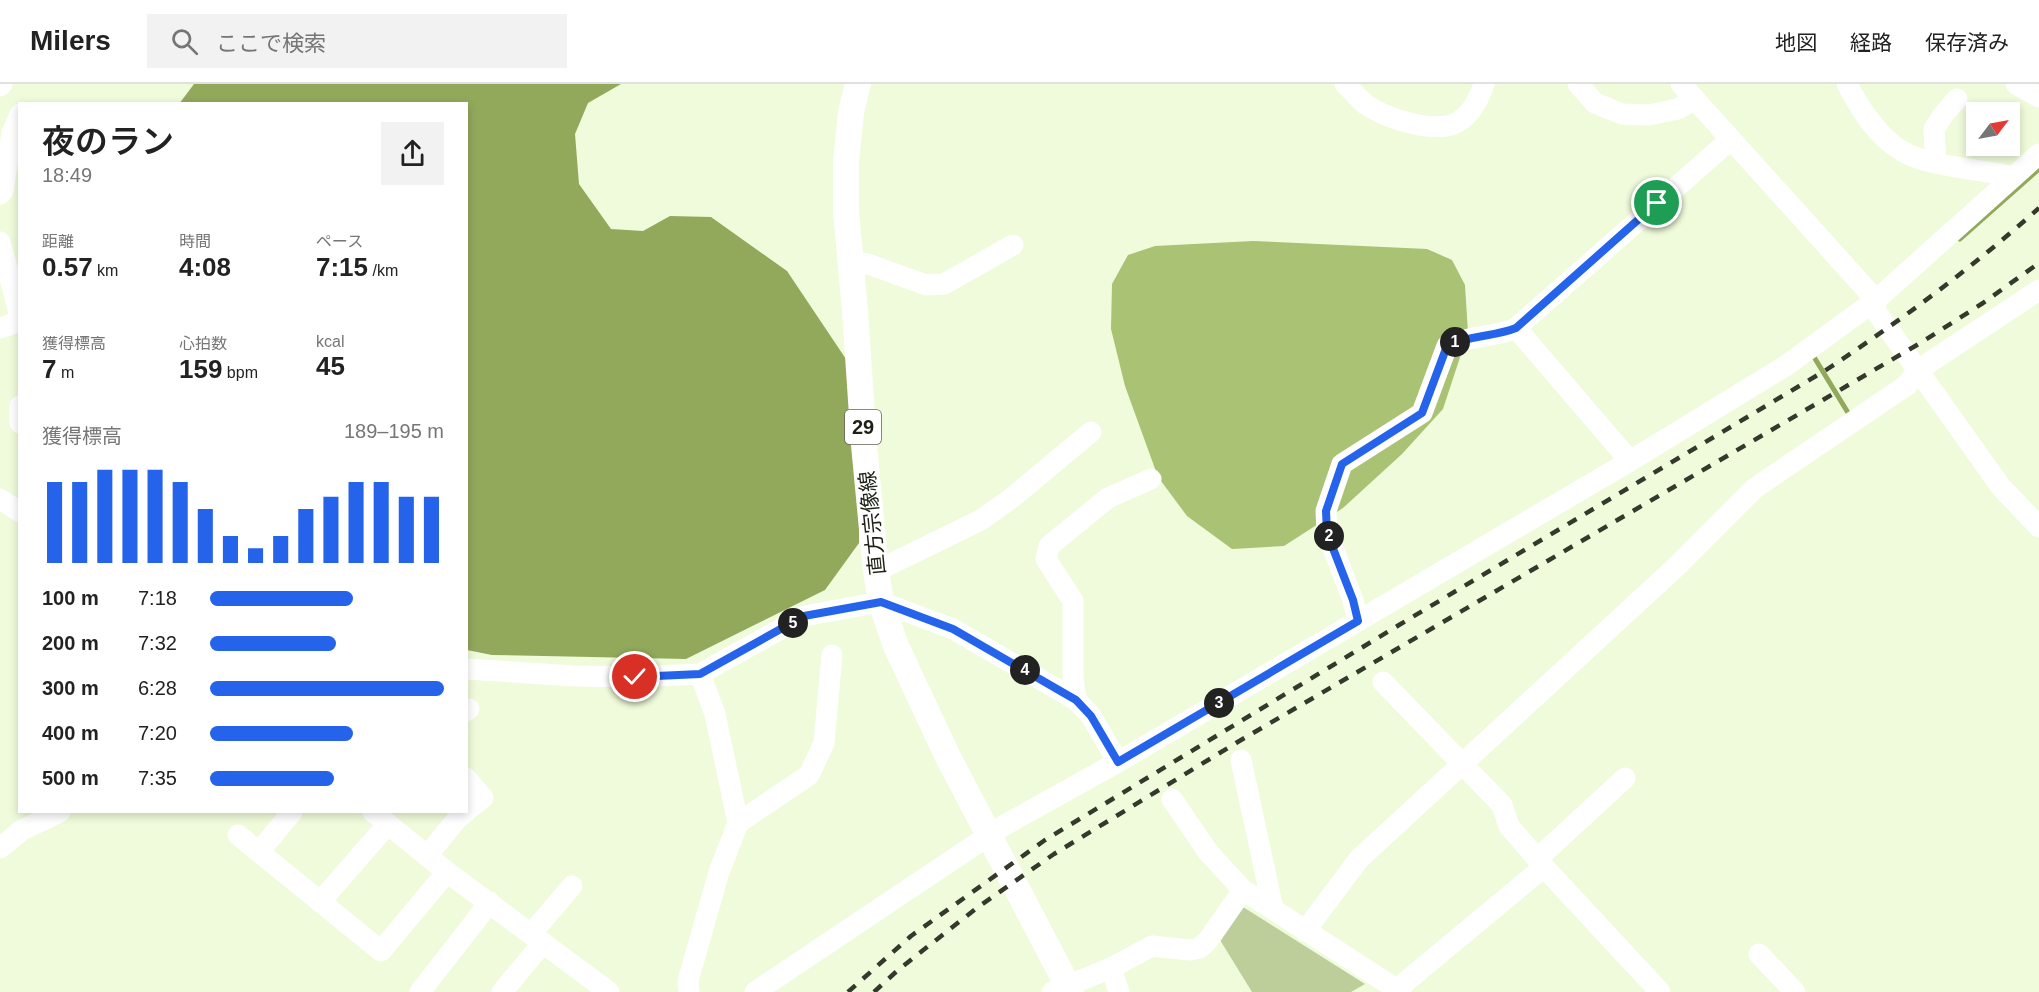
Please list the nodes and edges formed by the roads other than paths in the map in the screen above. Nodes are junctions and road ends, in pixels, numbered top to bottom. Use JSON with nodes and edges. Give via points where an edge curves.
{"nodes":[{"id":1,"x":858,"y":84,"type":"edge"},
{"id":2,"x":1345,"y":84,"type":"edge"},
{"id":3,"x":1484,"y":84,"type":"edge"},
{"id":4,"x":1578,"y":84,"type":"edge"},
{"id":5,"x":1847,"y":84,"type":"edge"},
{"id":6,"x":2016,"y":84,"type":"edge"},
{"id":7,"x":1688,"y":92,"type":"edge"},
{"id":8,"x":2039,"y":97,"type":"edge"},
{"id":9,"x":1957,"y":99,"type":"dead end"},
{"id":10,"x":18,"y":118,"type":"edge"},
{"id":11,"x":1730,"y":140,"type":"junction"},
{"id":12,"x":2039,"y":154,"type":"edge"},
{"id":13,"x":1936,"y":163,"type":"junction"},
{"id":14,"x":2013,"y":177,"type":"junction"},
{"id":15,"x":0,"y":194,"type":"edge"},
{"id":16,"x":0,"y":242,"type":"edge"},
{"id":17,"x":1013,"y":245,"type":"dead end"},
{"id":18,"x":851,"y":261,"type":"junction"},
{"id":19,"x":2039,"y":290,"type":"edge"},
{"id":20,"x":16,"y":293,"type":"edge"},
{"id":21,"x":1876,"y":300,"type":"junction"},
{"id":22,"x":18,"y":322,"type":"edge"},
{"id":23,"x":0,"y":328,"type":"edge"},
{"id":24,"x":1516,"y":328,"type":"junction"},
{"id":25,"x":1918,"y":370,"type":"junction"},
{"id":26,"x":1091,"y":432,"type":"dead end"},
{"id":27,"x":1630,"y":461,"type":"junction"},
{"id":28,"x":1151,"y":479,"type":"dead end"},
{"id":29,"x":2039,"y":526,"type":"edge"},
{"id":30,"x":876,"y":571,"type":"junction"},
{"id":31,"x":881,"y":602,"type":"junction"},
{"id":32,"x":1358,"y":621,"type":"junction"},
{"id":33,"x":832,"y":655,"type":"dead end"},
{"id":34,"x":468,"y":669,"type":"edge"},
{"id":35,"x":700,"y":674,"type":"junction"},
{"id":36,"x":1383,"y":682,"type":"dead end"},
{"id":37,"x":1076,"y":700,"type":"junction"},
{"id":38,"x":1241,"y":760,"type":"dead end"},
{"id":39,"x":1118,"y":762,"type":"junction"},
{"id":40,"x":1462,"y":764,"type":"junction"},
{"id":41,"x":1625,"y":778,"type":"dead end"},
{"id":42,"x":468,"y":780,"type":"edge"},
{"id":43,"x":1172,"y":799,"type":"dead end"},
{"id":44,"x":468,"y":809,"type":"edge"},
{"id":45,"x":58,"y":813,"type":"edge"},
{"id":46,"x":291,"y":813,"type":"edge"},
{"id":47,"x":464,"y":813,"type":"edge"},
{"id":48,"x":377,"y":815,"type":"edge"},
{"id":49,"x":738,"y":823,"type":"junction"},
{"id":50,"x":238,"y":835,"type":"dead end"},
{"id":51,"x":0,"y":848,"type":"edge"},
{"id":52,"x":259,"y":852,"type":"junction"},
{"id":53,"x":427,"y":855,"type":"junction"},
{"id":54,"x":1541,"y":863,"type":"junction"},
{"id":55,"x":447,"y":872,"type":"junction"},
{"id":56,"x":572,"y":885,"type":"dead end"},
{"id":57,"x":1243,"y":890,"type":"junction"},
{"id":58,"x":320,"y":902,"type":"junction"},
{"id":59,"x":490,"y":902,"type":"junction"},
{"id":60,"x":1273,"y":909,"type":"junction"},
{"id":61,"x":1305,"y":931,"type":"junction"},
{"id":62,"x":537,"y":938,"type":"junction"},
{"id":63,"x":1759,"y":954,"type":"dead end"},
{"id":64,"x":1111,"y":968,"type":"junction"},
{"id":65,"x":594,"y":988,"type":"edge"},
{"id":66,"x":1394,"y":989,"type":"edge"},
{"id":67,"x":420,"y":992,"type":"edge"},
{"id":68,"x":502,"y":992,"type":"edge"},
{"id":69,"x":689,"y":992,"type":"edge"},
{"id":70,"x":756,"y":992,"type":"edge"},
{"id":71,"x":1052,"y":992,"type":"edge"},
{"id":72,"x":1071,"y":992,"type":"edge"},
{"id":73,"x":1119,"y":992,"type":"edge"},
{"id":74,"x":1660,"y":992,"type":"edge"},
{"id":75,"x":1795,"y":992,"type":"edge"}],
"edges":[{"from":1,"to":18,"type":"main road","name":"直方宗像線","number":"29","via":[[846,162]]},
{"from":2,"to":3,"type":"street","via":[[1366,104],[1396,119],[1441,126],[1466,116]]},
{"from":4,"to":7,"type":"street","via":[[1595,103],[1622,114],[1649,115],[1678,109]]},
{"from":5,"to":13,"type":"street","via":[[1878,132],[1902,152]]},
{"from":6,"to":8,"type":"street"},
{"from":7,"to":11,"type":"street"},
{"from":9,"to":13,"type":"street","via":[[1934,129]]},
{"from":10,"to":15,"type":"street"},
{"from":11,"to":21,"type":"street"},
{"from":11,"to":24,"type":"street"},
{"from":12,"to":14,"type":"street"},
{"from":13,"to":14,"type":"street"},
{"from":14,"to":21,"type":"street"},
{"from":16,"to":20,"type":"street"},
{"from":17,"to":18,"type":"street","via":[[944,284],[926,285]]},
{"from":18,"to":30,"type":"main road","name":"直方宗像線","number":"29"},
{"from":19,"to":25,"type":"street"},
{"from":21,"to":25,"type":"street","via":[[1875,310]]},
{"from":21,"to":27,"type":"street","via":[[1787,365]]},
{"from":22,"to":23,"type":"street"},
{"from":24,"to":27,"type":"street"},
{"from":24,"to":32,"type":"street","via":[[1447,346],[1422,413],[1342,464],[1326,511],[1327,533]]},
{"from":25,"to":29,"type":"street","via":[[2001,487]]},
{"from":25,"to":40,"type":"street","via":[[1906,385],[1755,488],[1677,566]]},
{"from":26,"to":30,"type":"street","via":[[981,520]]},
{"from":27,"to":32,"type":"street"},
{"from":28,"to":37,"type":"street","via":[[1108,498],[1050,546],[1046,559],[1073,601]]},
{"from":30,"to":31,"type":"main road","name":"直方宗像線","number":"29"},
{"from":31,"to":35,"type":"street","via":[[804,616]]},
{"from":31,"to":37,"type":"street","via":[[953,629]]},
{"from":31,"to":72,"type":"main road","name":"直方宗像線","number":"29","via":[[896,646],[948,757]]},
{"from":32,"to":39,"type":"street"},
{"from":33,"to":49,"type":"street","via":[[824,743],[809,775]]},
{"from":34,"to":35,"type":"street","via":[[574,676]]},
{"from":35,"to":49,"type":"street","via":[[715,714]]},
{"from":36,"to":40,"type":"street"},
{"from":37,"to":39,"type":"street","via":[[1091,716]]},
{"from":38,"to":60,"type":"street"},
{"from":39,"to":70,"type":"street","via":[[1003,826]]},
{"from":40,"to":54,"type":"street","via":[[1502,805],[1509,826]]},
{"from":40,"to":61,"type":"street","via":[[1359,859]]},
{"from":41,"to":54,"type":"street"},
{"from":42,"to":44,"type":"street","via":[[483,798]]},
{"from":43,"to":57,"type":"street","via":[[1208,852]]},
{"from":45,"to":51,"type":"street","via":[[22,830]]},
{"from":46,"to":52,"type":"street"},
{"from":47,"to":53,"type":"street"},
{"from":48,"to":53,"type":"street"},
{"from":48,"to":58,"type":"street"},
{"from":49,"to":69,"type":"street","via":[[719,872],[688,981]]},
{"from":50,"to":52,"type":"street"},
{"from":52,"to":58,"type":"street"},
{"from":53,"to":55,"type":"street"},
{"from":54,"to":66,"type":"street"},
{"from":54,"to":74,"type":"street"},
{"from":55,"to":58,"type":"street","via":[[381,951]]},
{"from":55,"to":59,"type":"street"},
{"from":56,"to":62,"type":"street"},
{"from":57,"to":60,"type":"street"},
{"from":57,"to":64,"type":"street","via":[[1200,948],[1152,946]]},
{"from":59,"to":62,"type":"street"},
{"from":59,"to":67,"type":"street"},
{"from":60,"to":61,"type":"street"},
{"from":61,"to":66,"type":"street"},
{"from":62,"to":65,"type":"street"},
{"from":62,"to":68,"type":"street"},
{"from":63,"to":75,"type":"street"},
{"from":64,"to":71,"type":"street"},
{"from":64,"to":73,"type":"street"}]}
